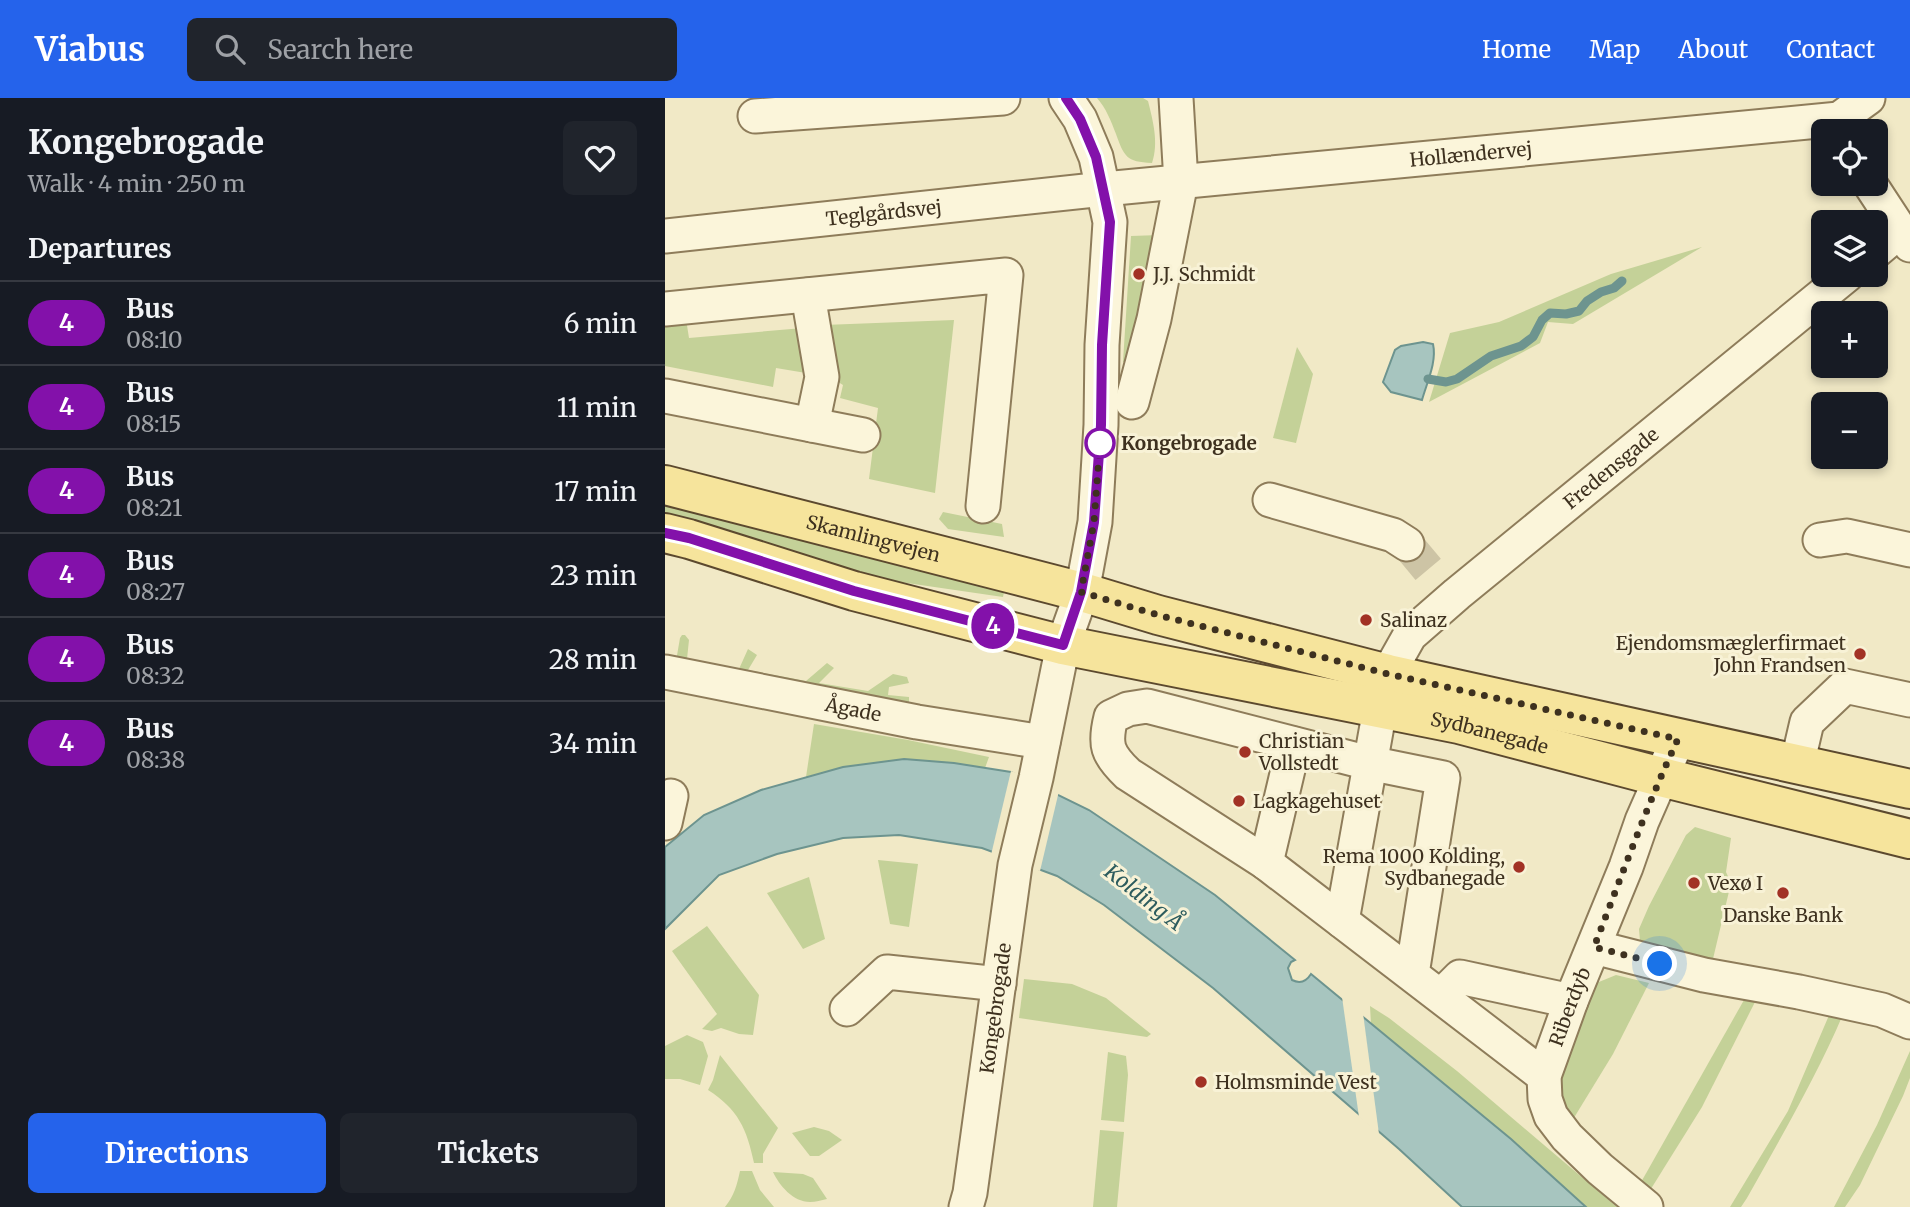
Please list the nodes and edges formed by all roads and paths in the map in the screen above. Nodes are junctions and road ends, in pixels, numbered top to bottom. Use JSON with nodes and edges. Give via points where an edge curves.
{"nodes":[{"id":1,"x":1003,"y":98,"type":"edge"},
{"id":2,"x":1066,"y":98,"type":"edge"},
{"id":3,"x":1176,"y":98,"type":"edge"},
{"id":4,"x":1868,"y":98,"type":"edge"},
{"id":5,"x":755,"y":116,"type":"dead end"},
{"id":6,"x":1838,"y":116,"type":"edge"},
{"id":7,"x":1181,"y":182,"type":"junction"},
{"id":8,"x":1104,"y":189,"type":"junction"},
{"id":9,"x":1878,"y":196,"type":"edge"},
{"id":10,"x":665,"y":236,"type":"edge"},
{"id":11,"x":1906,"y":237,"type":"edge"},
{"id":12,"x":1888,"y":245,"type":"edge"},
{"id":13,"x":1832,"y":287,"type":"edge"},
{"id":14,"x":808,"y":295,"type":"junction"},
{"id":15,"x":665,"y":309,"type":"edge"},
{"id":16,"x":665,"y":396,"type":"edge"},
{"id":17,"x":1132,"y":402,"type":"dead end"},
{"id":18,"x":812,"y":425,"type":"junction"},
{"id":19,"x":863,"y":435,"type":"dead end"},
{"id":20,"x":665,"y":485,"type":"edge"},
{"id":21,"x":1270,"y":500,"type":"dead end"},
{"id":22,"x":983,"y":506,"type":"dead end"},
{"id":23,"x":665,"y":533,"type":"edge"},
{"id":24,"x":1820,"y":540,"type":"dead end"},
{"id":25,"x":1407,"y":544,"type":"tunnel mouth"},
{"id":26,"x":1910,"y":550,"type":"edge"},
{"id":27,"x":1081,"y":592,"type":"junction"},
{"id":28,"x":1063,"y":645,"type":"junction"},
{"id":29,"x":665,"y":672,"type":"edge"},
{"id":30,"x":1384,"y":691,"type":"junction"},
{"id":31,"x":1910,"y":700,"type":"edge"},
{"id":32,"x":1678,"y":739,"type":"junction"},
{"id":33,"x":1043,"y":742,"type":"junction"},
{"id":34,"x":1294,"y":744,"type":"junction"},
{"id":35,"x":1369,"y":763,"type":"junction"},
{"id":36,"x":1797,"y":765,"type":"junction"},
{"id":37,"x":1661,"y":777,"type":"junction"},
{"id":38,"x":1910,"y":789,"type":"edge"},
{"id":39,"x":1909,"y":835,"type":"edge"},
{"id":40,"x":1266,"y":863,"type":"junction"},
{"id":41,"x":1342,"y":921,"type":"junction"},
{"id":42,"x":1594,"y":947,"type":"junction"},
{"id":43,"x":1412,"y":974,"type":"junction"},
{"id":44,"x":999,"y":984,"type":"junction"},
{"id":45,"x":1441,"y":996,"type":"junction"},
{"id":46,"x":1571,"y":1001,"type":"junction"},
{"id":47,"x":847,"y":1009,"type":"dead end"},
{"id":48,"x":1910,"y":1022,"type":"edge"},
{"id":49,"x":1544,"y":1076,"type":"junction"},
{"id":50,"x":966,"y":1207,"type":"edge"},
{"id":51,"x":1646,"y":1207,"type":"edge"}],
"edges":[{"from":1,"to":5,"type":"street"},
{"from":2,"to":8,"type":"street","name":"Kongebrogade","via":[[1091,144]]},
{"from":3,"to":7,"type":"street"},
{"from":4,"to":6,"type":"street"},
{"from":6,"to":7,"type":"street","name":"Hollændervej"},
{"from":7,"to":8,"type":"street","name":"Hollændervej"},
{"from":7,"to":17,"type":"street"},
{"from":8,"to":10,"type":"street","name":"Teglgårdsvej"},
{"from":8,"to":27,"type":"street","name":"Kongebrogade","via":[[1110,222],[1101,425],[1094,522]]},
{"from":9,"to":11,"type":"street"},
{"from":11,"to":12,"type":"street"},
{"from":13,"to":30,"type":"street","name":"Fredensgade","via":[[1447,588],[1410,635]]},
{"from":14,"to":15,"type":"street"},
{"from":14,"to":18,"type":"street","via":[[822,377]]},
{"from":14,"to":22,"type":"street","via":[[1006,275]]},
{"from":16,"to":18,"type":"street"},
{"from":18,"to":19,"type":"street"},
{"from":20,"to":27,"type":"main road","name":"Skamlingvejen"},
{"from":21,"to":25,"type":"street"},
{"from":23,"to":28,"type":"main road","via":[[854,591]]},
{"from":24,"to":26,"type":"street","via":[[1847,536]]},
{"from":27,"to":28,"type":"street","name":"Kongebrogade"},
{"from":27,"to":30,"type":"main road","name":"Sydbanegade"},
{"from":28,"to":30,"type":"main road","name":"Sydbanegade"},
{"from":28,"to":33,"type":"street","name":"Kongebrogade"},
{"from":29,"to":33,"type":"street","name":"Ågade"},
{"from":30,"to":32,"type":"main road","name":"Sydbanegade"},
{"from":30,"to":35,"type":"street","name":"Fredensgade"},
{"from":30,"to":37,"type":"main road","name":"Sydbanegade","via":[[1483,730]]},
{"from":31,"to":36,"type":"street","via":[[1845,686],[1807,722]]},
{"from":32,"to":36,"type":"main road","name":"Sydbanegade"},
{"from":32,"to":37,"type":"street","name":"Riberdyb"},
{"from":33,"to":44,"type":"street","name":"Kongebrogade","via":[[1015,865]]},
{"from":34,"to":35,"type":"street"},
{"from":34,"to":40,"type":"street"},
{"from":34,"to":40,"type":"street","via":[[1147,706],[1111,717],[1106,736],[1112,759],[1128,774]]},
{"from":35,"to":41,"type":"street","name":"Fredensgade"},
{"from":35,"to":43,"type":"street","via":[[1443,778]]},
{"from":36,"to":38,"type":"main road","name":"Sydbanegade"},
{"from":37,"to":39,"type":"main road","name":"Sydbanegade"},
{"from":37,"to":42,"type":"street","name":"Riberdyb"},
{"from":40,"to":41,"type":"street"},
{"from":41,"to":43,"type":"street"},
{"from":42,"to":46,"type":"street","name":"Riberdyb"},
{"from":42,"to":48,"type":"street","via":[[1704,975],[1882,1010]]},
{"from":43,"to":45,"type":"street"},
{"from":44,"to":47,"type":"street","via":[[887,972]]},
{"from":44,"to":50,"type":"street","name":"Kongebrogade"},
{"from":45,"to":46,"type":"street","via":[[1460,977]]},
{"from":45,"to":49,"type":"street"},
{"from":46,"to":49,"type":"street","name":"Riberdyb"},
{"from":49,"to":51,"type":"street","name":"Riberdyb","via":[[1551,1116],[1567,1137]]}]}
